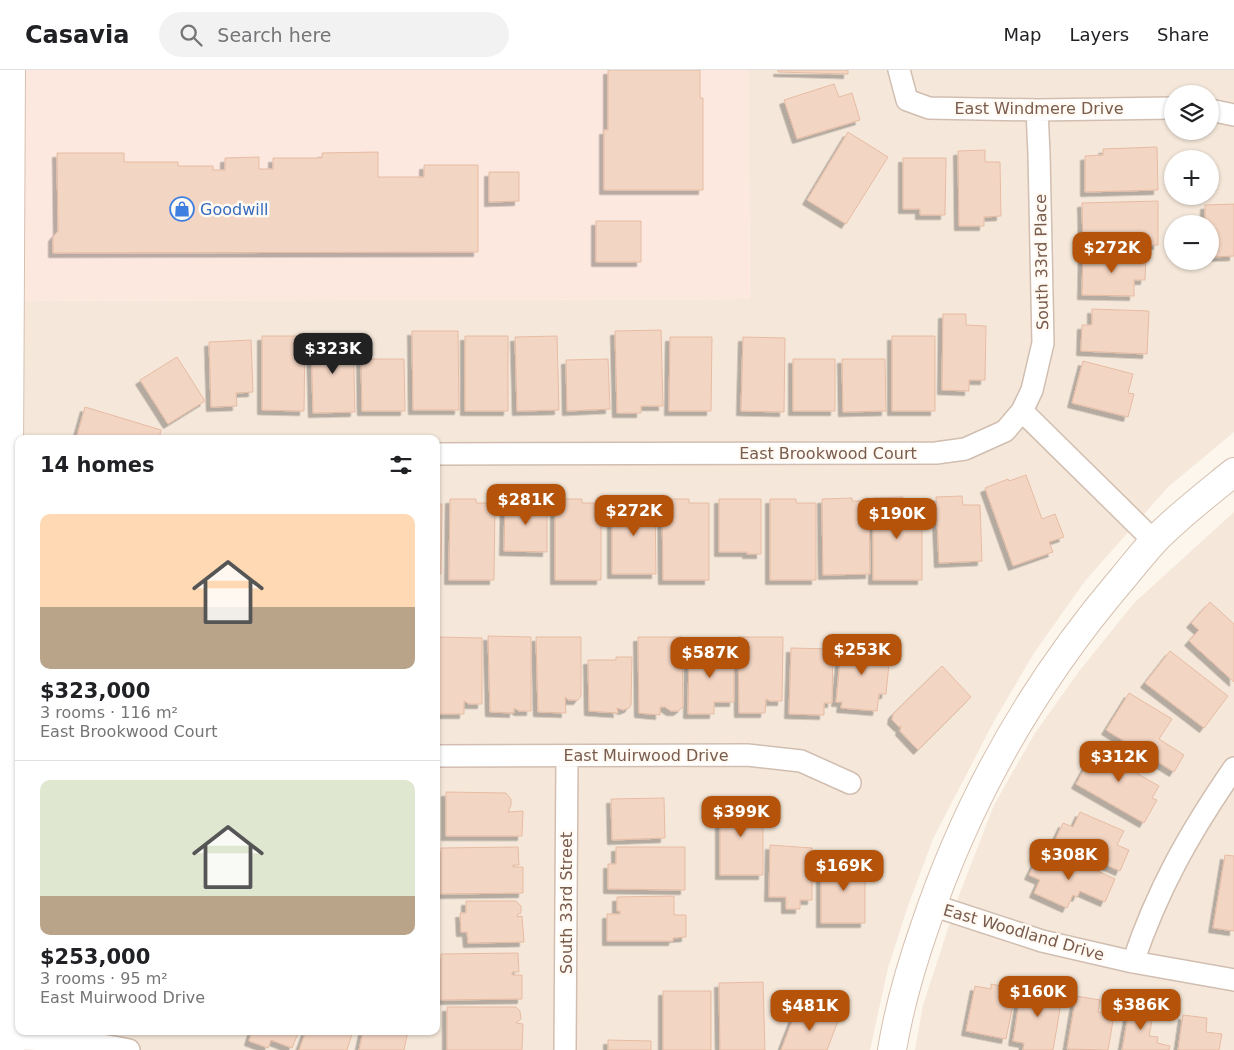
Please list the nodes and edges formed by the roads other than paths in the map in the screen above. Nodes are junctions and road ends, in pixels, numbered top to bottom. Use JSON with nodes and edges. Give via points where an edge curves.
{"nodes":[{"id":1,"x":11,"y":70,"type":"edge"},
{"id":2,"x":898,"y":70,"type":"edge"},
{"id":3,"x":1164,"y":108,"type":"edge"},
{"id":4,"x":1037,"y":110,"type":"junction"},
{"id":5,"x":1219,"y":112,"type":"edge"},
{"id":6,"x":1234,"y":115,"type":"edge"},
{"id":7,"x":1022,"y":411,"type":"junction"},
{"id":8,"x":440,"y":454,"type":"edge"},
{"id":9,"x":1234,"y":472,"type":"edge"},
{"id":10,"x":1154,"y":541,"type":"junction"},
{"id":11,"x":440,"y":756,"type":"edge"},
{"id":12,"x":566,"y":756,"type":"junction"},
{"id":13,"x":1234,"y":768,"type":"edge"},
{"id":14,"x":850,"y":783,"type":"dead end"},
{"id":15,"x":932,"y":905,"type":"junction"},
{"id":16,"x":1133,"y":962,"type":"junction"},
{"id":17,"x":1234,"y":980,"type":"edge"},
{"id":18,"x":7,"y":1043,"type":"edge"},
{"id":19,"x":129,"y":1050,"type":"edge"},
{"id":20,"x":565,"y":1050,"type":"edge"},
{"id":21,"x":892,"y":1050,"type":"edge"}],
"edges":[{"from":1,"to":18,"type":"main road"},
{"from":2,"to":4,"type":"street","name":"East Windmere Drive","via":[[907,100],[930,108]]},
{"from":3,"to":4,"type":"street","name":"East Windmere Drive"},
{"from":4,"to":7,"type":"street","name":"South 33rd Place","via":[[1043,343],[1032,390]]},
{"from":5,"to":6,"type":"street"},
{"from":7,"to":8,"type":"street","name":"East Brookwood Court","via":[[1005,431],[965,449],[936,453]]},
{"from":7,"to":10,"type":"street"},
{"from":9,"to":10,"type":"main road"},
{"from":10,"to":15,"type":"main road","via":[[1092,616],[1039,689],[976,799]]},
{"from":11,"to":12,"type":"street","name":"East Muirwood Drive"},
{"from":12,"to":14,"type":"street","name":"East Muirwood Drive","via":[[747,755],[801,761]]},
{"from":12,"to":20,"type":"street","name":"South 33rd Street"},
{"from":13,"to":16,"type":"street","via":[[1184,844],[1162,887]]},
{"from":15,"to":16,"type":"street","name":"East Woodland Drive","via":[[1042,940]]},
{"from":15,"to":21,"type":"main road","via":[[902,1000]]},
{"from":16,"to":17,"type":"street","name":"East Woodland Drive"},
{"from":18,"to":19,"type":"street","via":[[46,1039]]}]}
